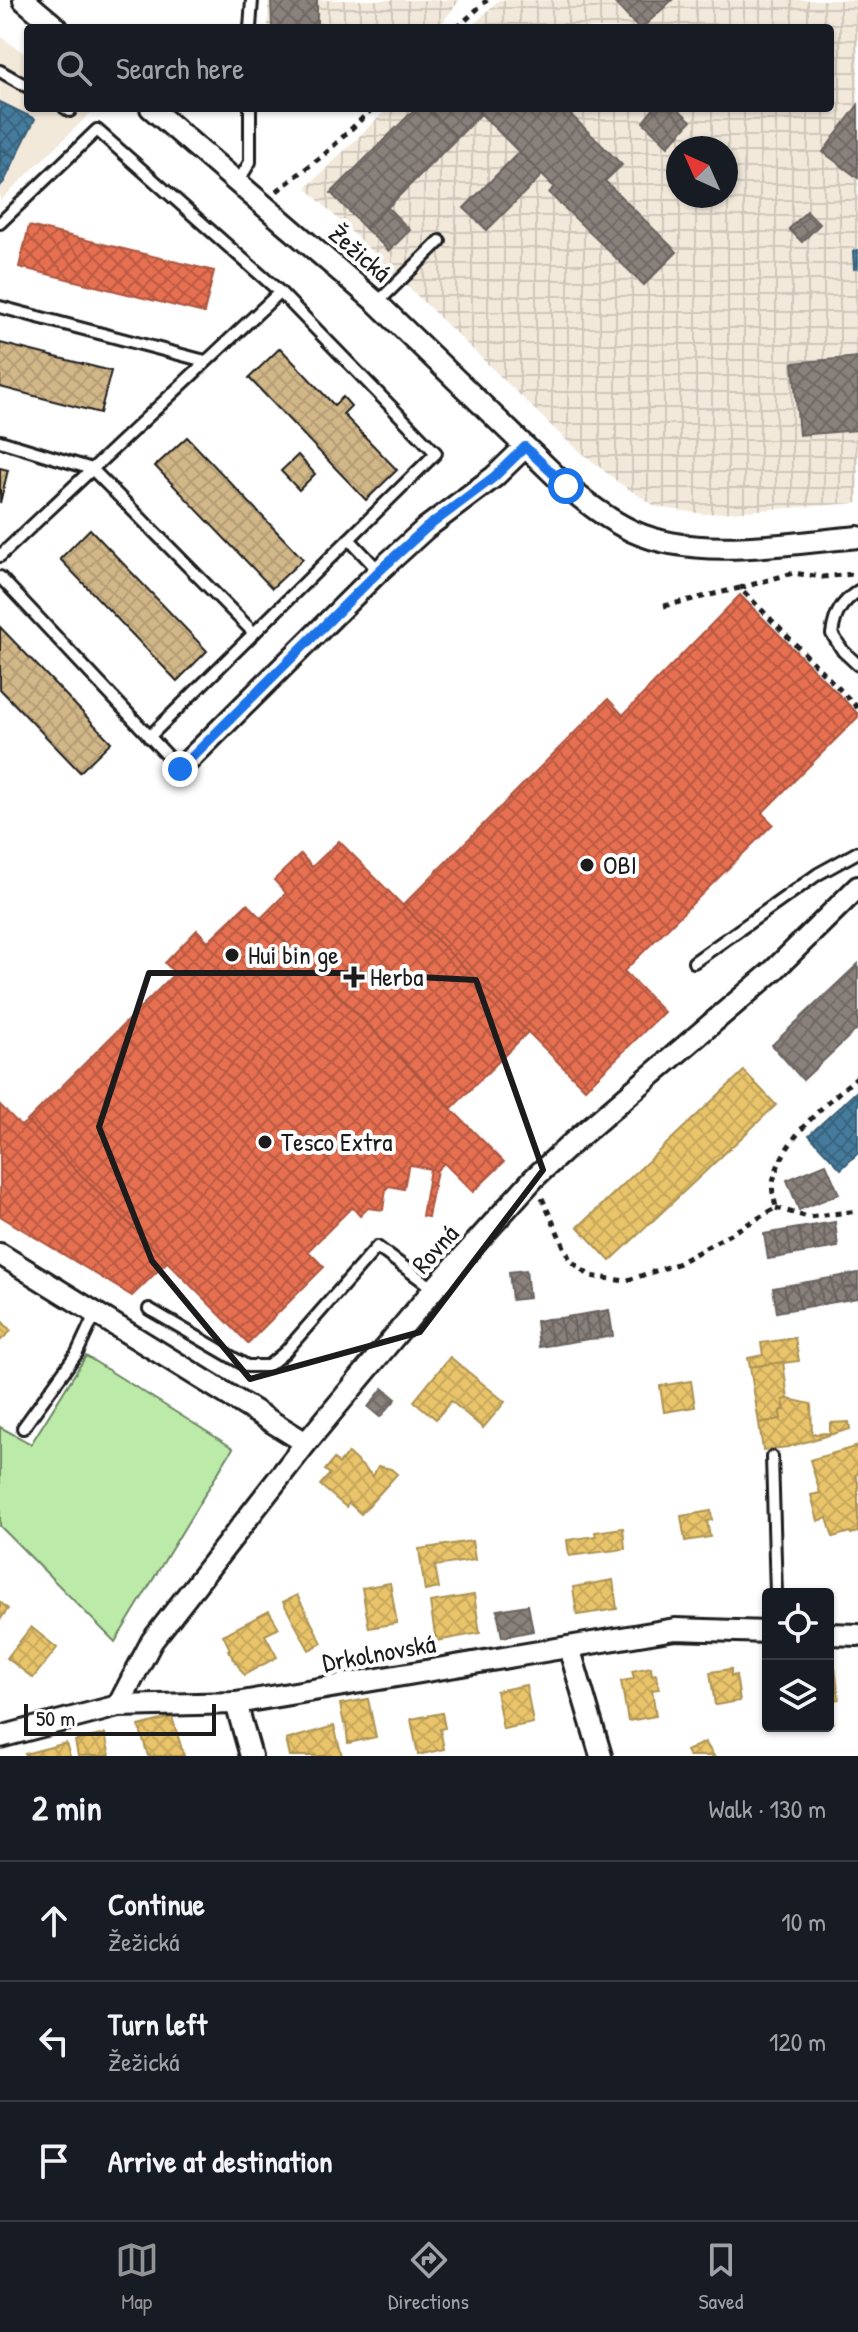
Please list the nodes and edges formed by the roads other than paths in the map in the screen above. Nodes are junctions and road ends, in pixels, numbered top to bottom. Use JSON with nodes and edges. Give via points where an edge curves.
{"nodes":[{"id":1,"x":24,"y":0,"type":"edge"},
{"id":2,"x":252,"y":0,"type":"edge"},
{"id":3,"x":52,"y":24,"type":"edge"},
{"id":4,"x":250,"y":24,"type":"edge"},
{"id":5,"x":0,"y":71,"type":"edge"},
{"id":6,"x":24,"y":85,"type":"edge"},
{"id":7,"x":156,"y":112,"type":"edge"},
{"id":8,"x":250,"y":112,"type":"edge"},
{"id":9,"x":238,"y":182,"type":"junction"},
{"id":10,"x":0,"y":223,"type":"edge"},
{"id":11,"x":440,"y":241,"type":"dead end"},
{"id":12,"x":280,"y":292,"type":"junction"},
{"id":13,"x":377,"y":303,"type":"junction"},
{"id":14,"x":0,"y":307,"type":"edge"},
{"id":15,"x":205,"y":361,"type":"junction"},
{"id":16,"x":0,"y":441,"type":"edge"},
{"id":17,"x":525,"y":447,"type":"junction"},
{"id":18,"x":92,"y":469,"type":"junction"},
{"id":19,"x":858,"y":537,"type":"edge"},
{"id":20,"x":349,"y":539,"type":"junction"},
{"id":21,"x":0,"y":556,"type":"edge"},
{"id":22,"x":379,"y":571,"type":"junction"},
{"id":23,"x":0,"y":577,"type":"edge"},
{"id":24,"x":858,"y":591,"type":"edge"},
{"id":25,"x":254,"y":633,"type":"junction"},
{"id":26,"x":858,"y":665,"type":"edge"},
{"id":27,"x":149,"y":737,"type":"junction"},
{"id":28,"x":180,"y":769,"type":"joint"},
{"id":29,"x":858,"y":852,"type":"edge"},
{"id":30,"x":858,"y":887,"type":"edge"},
{"id":31,"x":694,"y":962,"type":"dead end"},
{"id":32,"x":0,"y":1254,"type":"edge"},
{"id":33,"x":434,"y":1289,"type":"junction"},
{"id":34,"x":149,"y":1309,"type":"dead end"},
{"id":35,"x":96,"y":1312,"type":"junction"},
{"id":36,"x":23,"y":1428,"type":"dead end"},
{"id":37,"x":306,"y":1443,"type":"junction"},
{"id":38,"x":772,"y":1457,"type":"dead end"},
{"id":39,"x":776,"y":1588,"type":"edge"},
{"id":40,"x":762,"y":1632,"type":"edge"},
{"id":41,"x":834,"y":1634,"type":"edge"},
{"id":42,"x":858,"y":1635,"type":"edge"},
{"id":43,"x":569,"y":1647,"type":"junction"},
{"id":44,"x":236,"y":1703,"type":"junction"},
{"id":45,"x":118,"y":1706,"type":"junction"},
{"id":46,"x":0,"y":1737,"type":"edge"},
{"id":47,"x":251,"y":1756,"type":"edge"},
{"id":48,"x":601,"y":1756,"type":"edge"}],
"edges":[{"from":1,"to":3,"type":"street"},
{"from":2,"to":4,"type":"lane"},
{"from":5,"to":6,"type":"lane"},
{"from":7,"to":9,"type":"street","name":"Žežická"},
{"from":8,"to":9,"type":"lane","via":[[250,162]]},
{"from":9,"to":13,"type":"street","name":"Žežická"},
{"from":10,"to":12,"type":"lane","via":[[97,130]]},
{"from":11,"to":13,"type":"lane"},
{"from":12,"to":15,"type":"lane"},
{"from":12,"to":20,"type":"lane","via":[[436,453]]},
{"from":13,"to":17,"type":"street","name":"Žežická"},
{"from":14,"to":15,"type":"lane"},
{"from":15,"to":18,"type":"lane"},
{"from":16,"to":18,"type":"lane"},
{"from":17,"to":19,"type":"street","name":"Žežická","via":[[599,513],[634,532],[680,545],[729,547]]},
{"from":17,"to":22,"type":"street"},
{"from":18,"to":21,"type":"lane"},
{"from":18,"to":25,"type":"lane"},
{"from":20,"to":22,"type":"lane"},
{"from":20,"to":25,"type":"lane"},
{"from":22,"to":28,"type":"street"},
{"from":23,"to":27,"type":"lane"},
{"from":24,"to":26,"type":"lane","via":[[843,602],[832,634]]},
{"from":25,"to":27,"type":"lane"},
{"from":27,"to":28,"type":"lane"},
{"from":29,"to":31,"type":"lane","via":[[818,874]]},
{"from":30,"to":33,"type":"street","name":"Rovná","via":[[774,970],[534,1178]]},
{"from":32,"to":35,"type":"street"},
{"from":33,"to":34,"type":"lane","via":[[377,1247],[268,1366],[247,1366]]},
{"from":33,"to":37,"type":"street","name":"Rovná"},
{"from":35,"to":36,"type":"lane","via":[[77,1353]]},
{"from":35,"to":37,"type":"street"},
{"from":37,"to":45,"type":"street","name":"Rovná","via":[[152,1641]]},
{"from":38,"to":39,"type":"lane"},
{"from":40,"to":43,"type":"street","name":"Drkolnovská","via":[[675,1629]]},
{"from":41,"to":42,"type":"street"},
{"from":43,"to":44,"type":"street","name":"Drkolnovská"},
{"from":43,"to":48,"type":"street"},
{"from":44,"to":45,"type":"street","name":"Drkolnovská"},
{"from":44,"to":47,"type":"street"},
{"from":45,"to":46,"type":"street","name":"Drkolnovská"}]}
